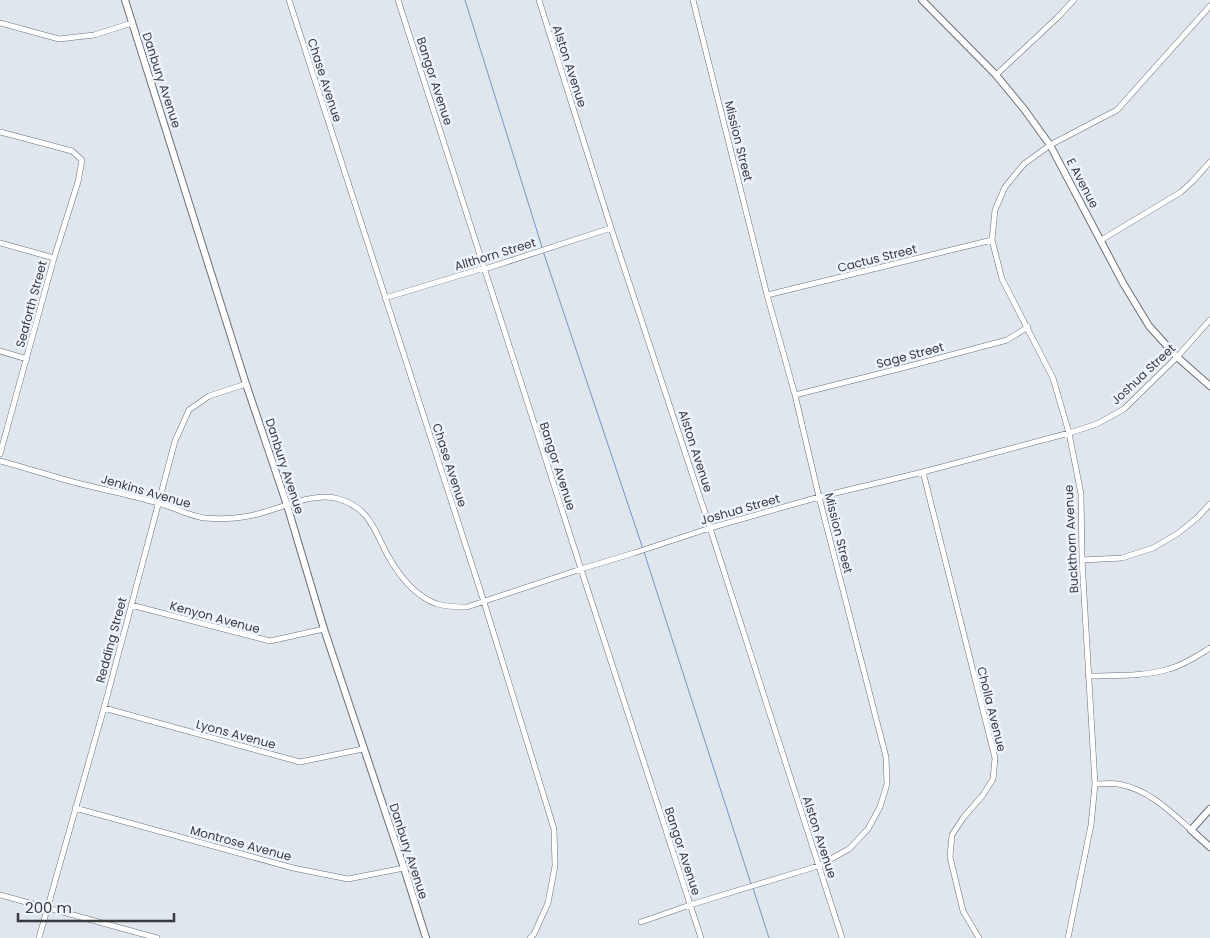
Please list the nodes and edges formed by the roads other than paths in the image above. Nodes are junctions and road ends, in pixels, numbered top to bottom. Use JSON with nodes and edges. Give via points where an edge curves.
{"nodes":[{"id":1,"x":125,"y":0,"type":"edge"},
{"id":2,"x":289,"y":0,"type":"edge"},
{"id":3,"x":398,"y":0,"type":"edge"},
{"id":4,"x":539,"y":0,"type":"edge"},
{"id":5,"x":693,"y":0,"type":"edge"},
{"id":6,"x":923,"y":0,"type":"edge"},
{"id":7,"x":1074,"y":0,"type":"edge"},
{"id":8,"x":1210,"y":6,"type":"edge"},
{"id":9,"x":0,"y":23,"type":"edge"},
{"id":10,"x":132,"y":23,"type":"junction"},
{"id":11,"x":996,"y":75,"type":"junction"},
{"id":12,"x":0,"y":132,"type":"edge"},
{"id":13,"x":1050,"y":145,"type":"junction"},
{"id":14,"x":1210,"y":162,"type":"edge"},
{"id":15,"x":611,"y":228,"type":"junction"},
{"id":16,"x":992,"y":240,"type":"junction"},
{"id":17,"x":1101,"y":240,"type":"junction"},
{"id":18,"x":0,"y":243,"type":"edge"},
{"id":19,"x":54,"y":258,"type":"junction"},
{"id":20,"x":484,"y":268,"type":"junction"},
{"id":21,"x":767,"y":295,"type":"junction"},
{"id":22,"x":385,"y":298,"type":"junction"},
{"id":23,"x":1210,"y":320,"type":"edge"},
{"id":24,"x":1028,"y":327,"type":"junction"},
{"id":25,"x":0,"y":351,"type":"edge"},
{"id":26,"x":1177,"y":356,"type":"junction"},
{"id":27,"x":26,"y":359,"type":"junction"},
{"id":28,"x":246,"y":384,"type":"junction"},
{"id":29,"x":1210,"y":386,"type":"edge"},
{"id":30,"x":795,"y":395,"type":"junction"},
{"id":31,"x":1069,"y":433,"type":"junction"},
{"id":32,"x":0,"y":454,"type":"edge"},
{"id":33,"x":0,"y":460,"type":"edge"},
{"id":34,"x":923,"y":472,"type":"junction"},
{"id":35,"x":819,"y":497,"type":"junction"},
{"id":36,"x":158,"y":503,"type":"junction"},
{"id":37,"x":1210,"y":504,"type":"edge"},
{"id":38,"x":288,"y":506,"type":"junction"},
{"id":39,"x":710,"y":528,"type":"junction"},
{"id":40,"x":1082,"y":560,"type":"junction"},
{"id":41,"x":581,"y":569,"type":"junction"},
{"id":42,"x":484,"y":602,"type":"junction"},
{"id":43,"x":131,"y":605,"type":"junction"},
{"id":44,"x":324,"y":629,"type":"junction"},
{"id":45,"x":1210,"y":648,"type":"edge"},
{"id":46,"x":1088,"y":676,"type":"junction"},
{"id":47,"x":104,"y":708,"type":"junction"},
{"id":48,"x":364,"y":749,"type":"junction"},
{"id":49,"x":1095,"y":784,"type":"junction"},
{"id":50,"x":75,"y":808,"type":"junction"},
{"id":51,"x":1210,"y":809,"type":"edge"},
{"id":52,"x":1191,"y":830,"type":"junction"},
{"id":53,"x":1210,"y":847,"type":"edge"},
{"id":54,"x":818,"y":866,"type":"junction"},
{"id":55,"x":404,"y":868,"type":"junction"},
{"id":56,"x":0,"y":895,"type":"edge"},
{"id":57,"x":690,"y":905,"type":"junction"},
{"id":58,"x":47,"y":907,"type":"junction"},
{"id":59,"x":642,"y":922,"type":"dead end"},
{"id":60,"x":39,"y":938,"type":"edge"},
{"id":61,"x":157,"y":938,"type":"edge"},
{"id":62,"x":426,"y":938,"type":"edge"},
{"id":63,"x":530,"y":938,"type":"edge"},
{"id":64,"x":701,"y":938,"type":"edge"},
{"id":65,"x":842,"y":938,"type":"edge"},
{"id":66,"x":978,"y":938,"type":"edge"},
{"id":67,"x":1068,"y":938,"type":"edge"}],
"edges":[{"from":1,"to":10,"type":"street","name":"Danbury Avenue"},
{"from":2,"to":22,"type":"street","name":"Chase Avenue"},
{"from":3,"to":20,"type":"street","name":"Bangor Avenue"},
{"from":4,"to":15,"type":"street","name":"Alston Avenue"},
{"from":5,"to":21,"type":"street","name":"Mission Street"},
{"from":6,"to":11,"type":"street","name":"E Avenue"},
{"from":7,"to":11,"type":"street"},
{"from":8,"to":13,"type":"street","via":[[1117,110]]},
{"from":9,"to":10,"type":"street","via":[[59,39],[94,35]]},
{"from":10,"to":28,"type":"street","name":"Danbury Avenue"},
{"from":11,"to":13,"type":"street","name":"E Avenue"},
{"from":12,"to":19,"type":"street","name":"Seaforth Street","via":[[72,152],[82,160]]},
{"from":13,"to":16,"type":"street","name":"Buckthorn Avenue","via":[[1024,164],[1005,187],[996,210]]},
{"from":13,"to":17,"type":"street","name":"E Avenue"},
{"from":14,"to":17,"type":"street","via":[[1181,192]]},
{"from":15,"to":20,"type":"street","name":"Allthorn Street"},
{"from":15,"to":39,"type":"street","name":"Alston Avenue"},
{"from":16,"to":21,"type":"street","name":"Cactus Street"},
{"from":16,"to":24,"type":"street","name":"Buckthorn Avenue","via":[[1002,279]]},
{"from":17,"to":26,"type":"street","name":"E Avenue","via":[[1149,326]]},
{"from":18,"to":19,"type":"street"},
{"from":19,"to":27,"type":"street","name":"Seaforth Street"},
{"from":20,"to":22,"type":"street","name":"Allthorn Street"},
{"from":20,"to":41,"type":"street","name":"Bangor Avenue"},
{"from":21,"to":30,"type":"street","name":"Mission Street"},
{"from":22,"to":42,"type":"street","name":"Chase Avenue"},
{"from":23,"to":26,"type":"street","name":"Joshua Street"},
{"from":24,"to":30,"type":"street","name":"Sage Street","via":[[1006,340]]},
{"from":24,"to":31,"type":"street","name":"Buckthorn Avenue","via":[[1054,378]]},
{"from":25,"to":27,"type":"street"},
{"from":26,"to":29,"type":"street","name":"E Avenue"},
{"from":26,"to":31,"type":"street","name":"Joshua Street","via":[[1124,409],[1097,424]]},
{"from":27,"to":32,"type":"street","name":"Seaforth Street"},
{"from":28,"to":36,"type":"street","name":"Redding Street","via":[[210,396],[189,410],[175,442]]},
{"from":28,"to":38,"type":"street","name":"Danbury Avenue"},
{"from":30,"to":35,"type":"street","name":"Mission Street"},
{"from":31,"to":34,"type":"street","name":"Joshua Street"},
{"from":31,"to":40,"type":"street","name":"Buckthorn Avenue","via":[[1080,494]]},
{"from":33,"to":36,"type":"street","name":"Jenkins Avenue"},
{"from":34,"to":35,"type":"street","name":"Joshua Street"},
{"from":34,"to":66,"type":"street","name":"Cholla Avenue","via":[[995,758],[993,778],[952,835],[950,856],[963,911]]},
{"from":35,"to":39,"type":"street","name":"Joshua Street"},
{"from":35,"to":54,"type":"street","name":"Mission Street","via":[[886,756],[886,784],[880,807],[868,829],[849,850]]},
{"from":36,"to":38,"type":"street","name":"Jenkins Avenue","via":[[203,518],[243,517]]},
{"from":36,"to":43,"type":"street","name":"Redding Street"},
{"from":37,"to":40,"type":"street","via":[[1177,534],[1153,548],[1122,558]]},
{"from":38,"to":42,"type":"street","name":"Joshua Street","via":[[305,499],[327,496],[350,504],[371,521],[397,571],[412,588],[436,603],[450,607]]},
{"from":38,"to":44,"type":"street","name":"Danbury Avenue"},
{"from":39,"to":41,"type":"street","name":"Joshua Street"},
{"from":39,"to":54,"type":"street","name":"Alston Avenue"},
{"from":40,"to":46,"type":"street","name":"Buckthorn Avenue"},
{"from":41,"to":42,"type":"street","name":"Joshua Street"},
{"from":41,"to":57,"type":"street","name":"Bangor Avenue"},
{"from":42,"to":63,"type":"street","name":"Chase Avenue","via":[[554,829],[555,866],[548,903]]},
{"from":43,"to":44,"type":"street","name":"Kenyon Avenue","via":[[270,641]]},
{"from":43,"to":47,"type":"street","name":"Redding Street"},
{"from":44,"to":48,"type":"street","name":"Danbury Avenue"},
{"from":45,"to":46,"type":"street","via":[[1170,669],[1141,675]]},
{"from":46,"to":49,"type":"street","name":"Buckthorn Avenue"},
{"from":47,"to":48,"type":"street","name":"Lyons Avenue","via":[[300,762]]},
{"from":47,"to":50,"type":"street","name":"Redding Street"},
{"from":48,"to":55,"type":"street","name":"Danbury Avenue"},
{"from":49,"to":52,"type":"street","via":[[1118,784],[1138,790],[1162,804]]},
{"from":49,"to":67,"type":"street","name":"Buckthorn Avenue","via":[[1091,825]]},
{"from":50,"to":55,"type":"street","name":"Montrose Avenue","via":[[293,868],[348,879]]},
{"from":50,"to":58,"type":"street","name":"Redding Street"},
{"from":51,"to":52,"type":"street"},
{"from":52,"to":53,"type":"street"},
{"from":54,"to":57,"type":"street","name":"Mission Street"},
{"from":54,"to":65,"type":"street","name":"Alston Avenue"},
{"from":55,"to":62,"type":"street","name":"Danbury Avenue"},
{"from":56,"to":58,"type":"street"},
{"from":57,"to":59,"type":"street","name":"Mission Street"},
{"from":57,"to":64,"type":"street","name":"Bangor Avenue"},
{"from":58,"to":60,"type":"street","name":"Redding Street"},
{"from":58,"to":61,"type":"street"}]}
